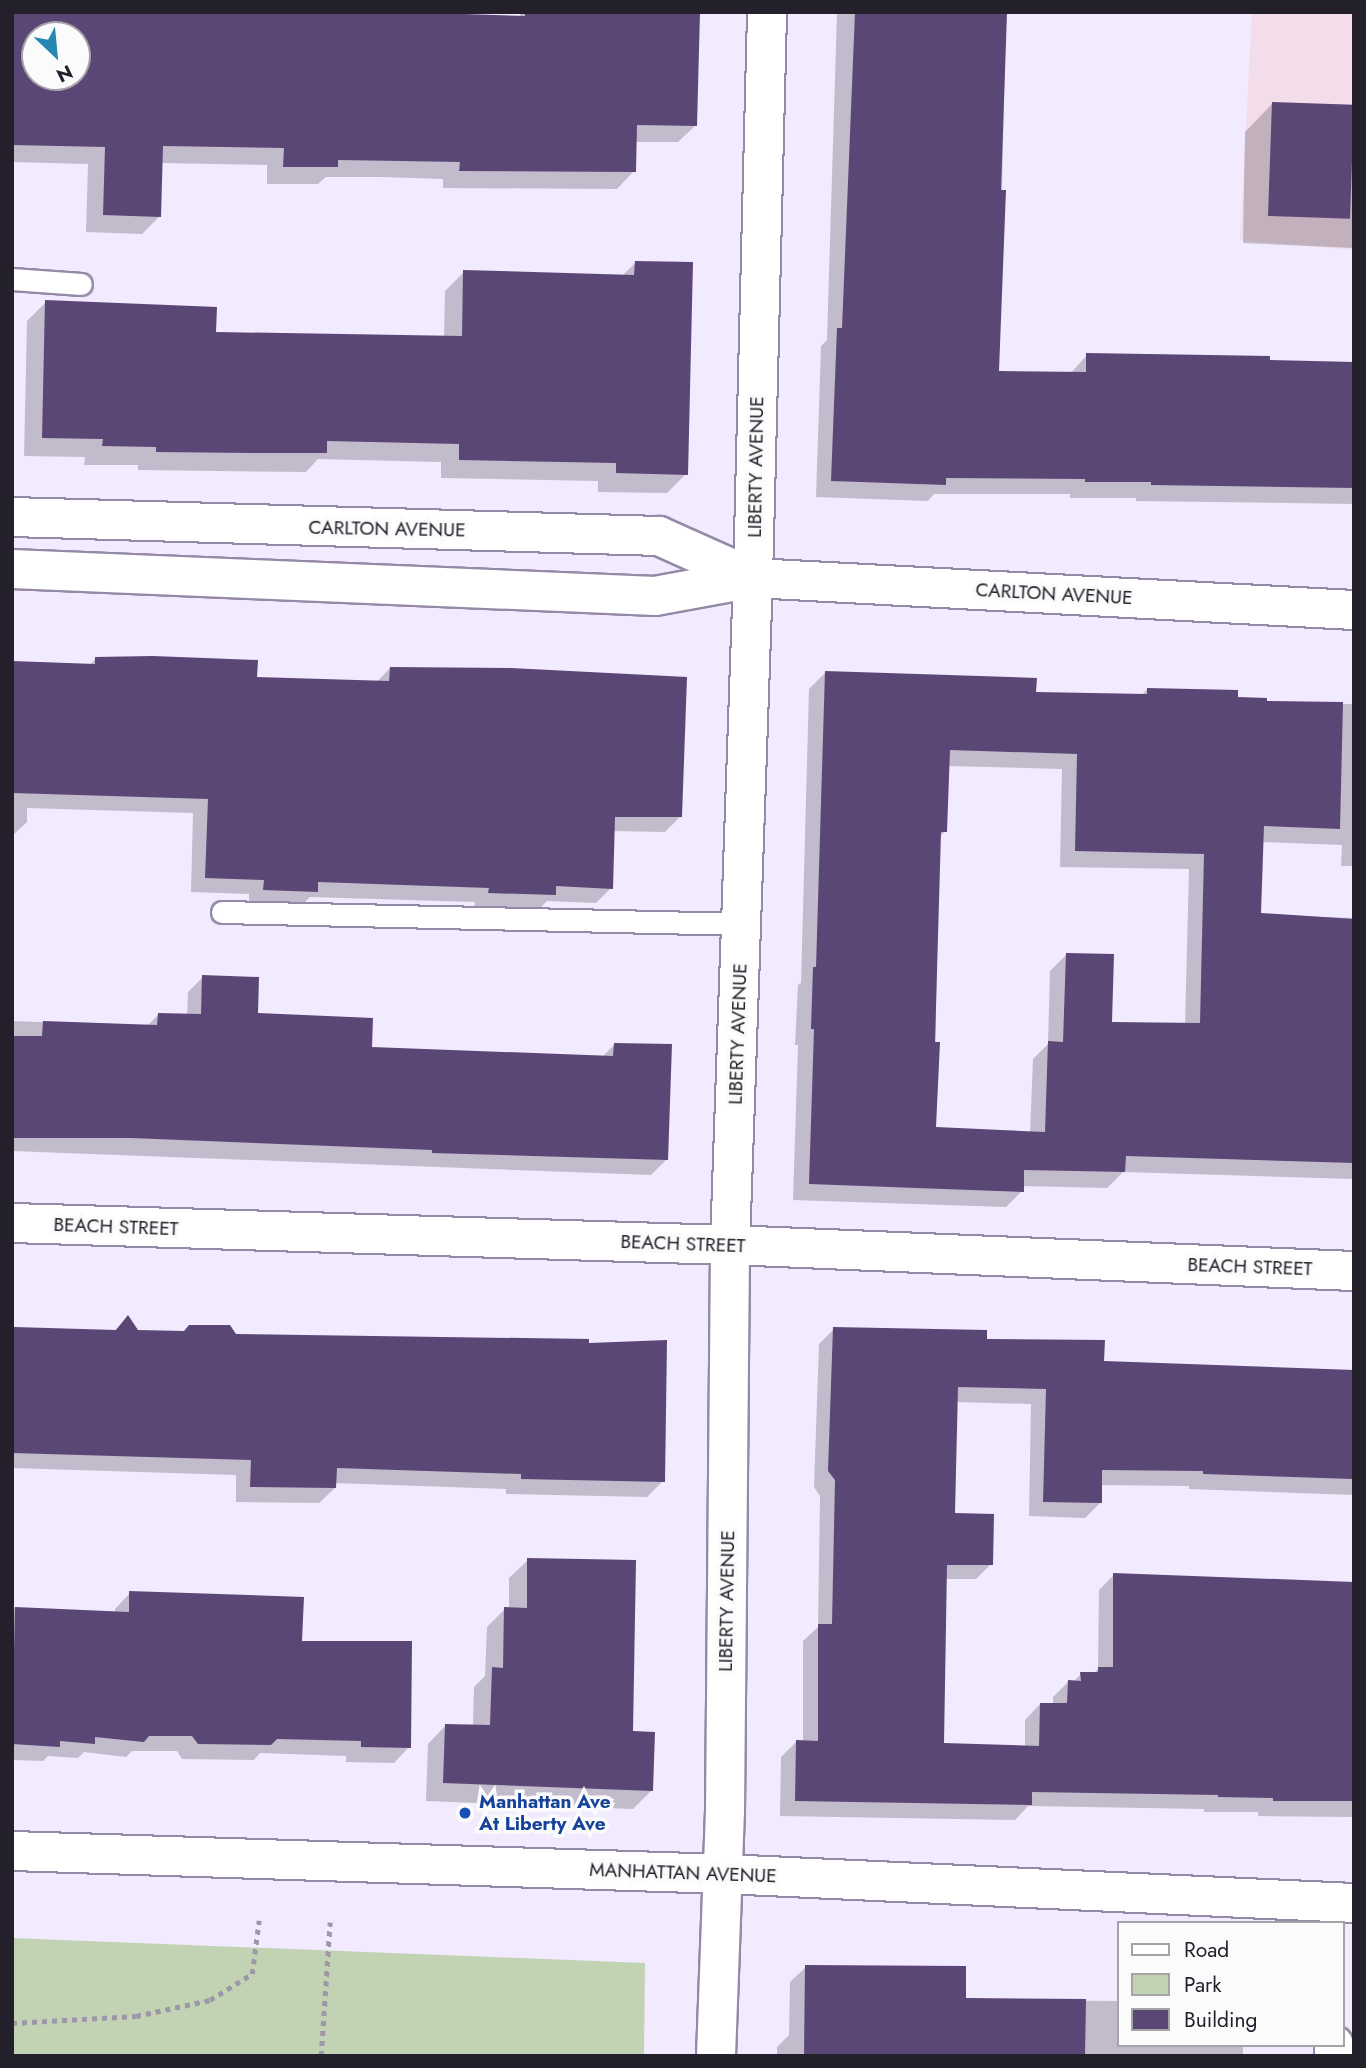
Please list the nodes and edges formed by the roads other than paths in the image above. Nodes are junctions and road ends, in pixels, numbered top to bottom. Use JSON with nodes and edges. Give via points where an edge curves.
{"nodes":[{"id":1,"x":767,"y":12,"type":"edge"},
{"id":2,"x":12,"y":279,"type":"edge"},
{"id":3,"x":81,"y":284,"type":"dead end"},
{"id":4,"x":12,"y":517,"type":"edge"},
{"id":5,"x":249,"y":526,"type":"junction"},
{"id":6,"x":12,"y":569,"type":"edge"},
{"id":7,"x":753,"y":578,"type":"junction"},
{"id":8,"x":243,"y":579,"type":"junction"},
{"id":9,"x":1354,"y":610,"type":"edge"},
{"id":10,"x":222,"y":912,"type":"dead end"},
{"id":11,"x":741,"y":924,"type":"junction"},
{"id":12,"x":12,"y":1223,"type":"edge"},
{"id":13,"x":730,"y":1245,"type":"junction"},
{"id":14,"x":1354,"y":1271,"type":"edge"},
{"id":15,"x":12,"y":1851,"type":"edge"},
{"id":16,"x":724,"y":1874,"type":"junction"},
{"id":17,"x":1343,"y":1910,"type":"edge"},
{"id":18,"x":716,"y":2056,"type":"edge"}],
"edges":[{"from":1,"to":7,"type":"street","name":"LIBERTY AVENUE"},
{"from":2,"to":3,"type":"lane"},
{"from":4,"to":5,"type":"street","name":"CARLTON AVENUE"},
{"from":5,"to":7,"type":"street","name":"CARLTON AVENUE","via":[[659,536]]},
{"from":5,"to":8,"type":"street"},
{"from":6,"to":8,"type":"street","name":"CARLTON AVENUE"},
{"from":7,"to":8,"type":"street","name":"CARLTON AVENUE","via":[[655,596]]},
{"from":7,"to":9,"type":"street","name":"CARLTON AVENUE"},
{"from":7,"to":11,"type":"street","name":"LIBERTY AVENUE"},
{"from":10,"to":11,"type":"lane"},
{"from":11,"to":13,"type":"street","name":"LIBERTY AVENUE"},
{"from":12,"to":13,"type":"street","name":"BEACH STREET"},
{"from":13,"to":14,"type":"street","name":"BEACH STREET"},
{"from":13,"to":16,"type":"street","name":"LIBERTY AVENUE"},
{"from":15,"to":16,"type":"street","name":"MANHATTAN AVENUE"},
{"from":16,"to":17,"type":"street","name":"MANHATTAN AVENUE"},
{"from":16,"to":18,"type":"street","name":"LIBERTY AVENUE"}]}
